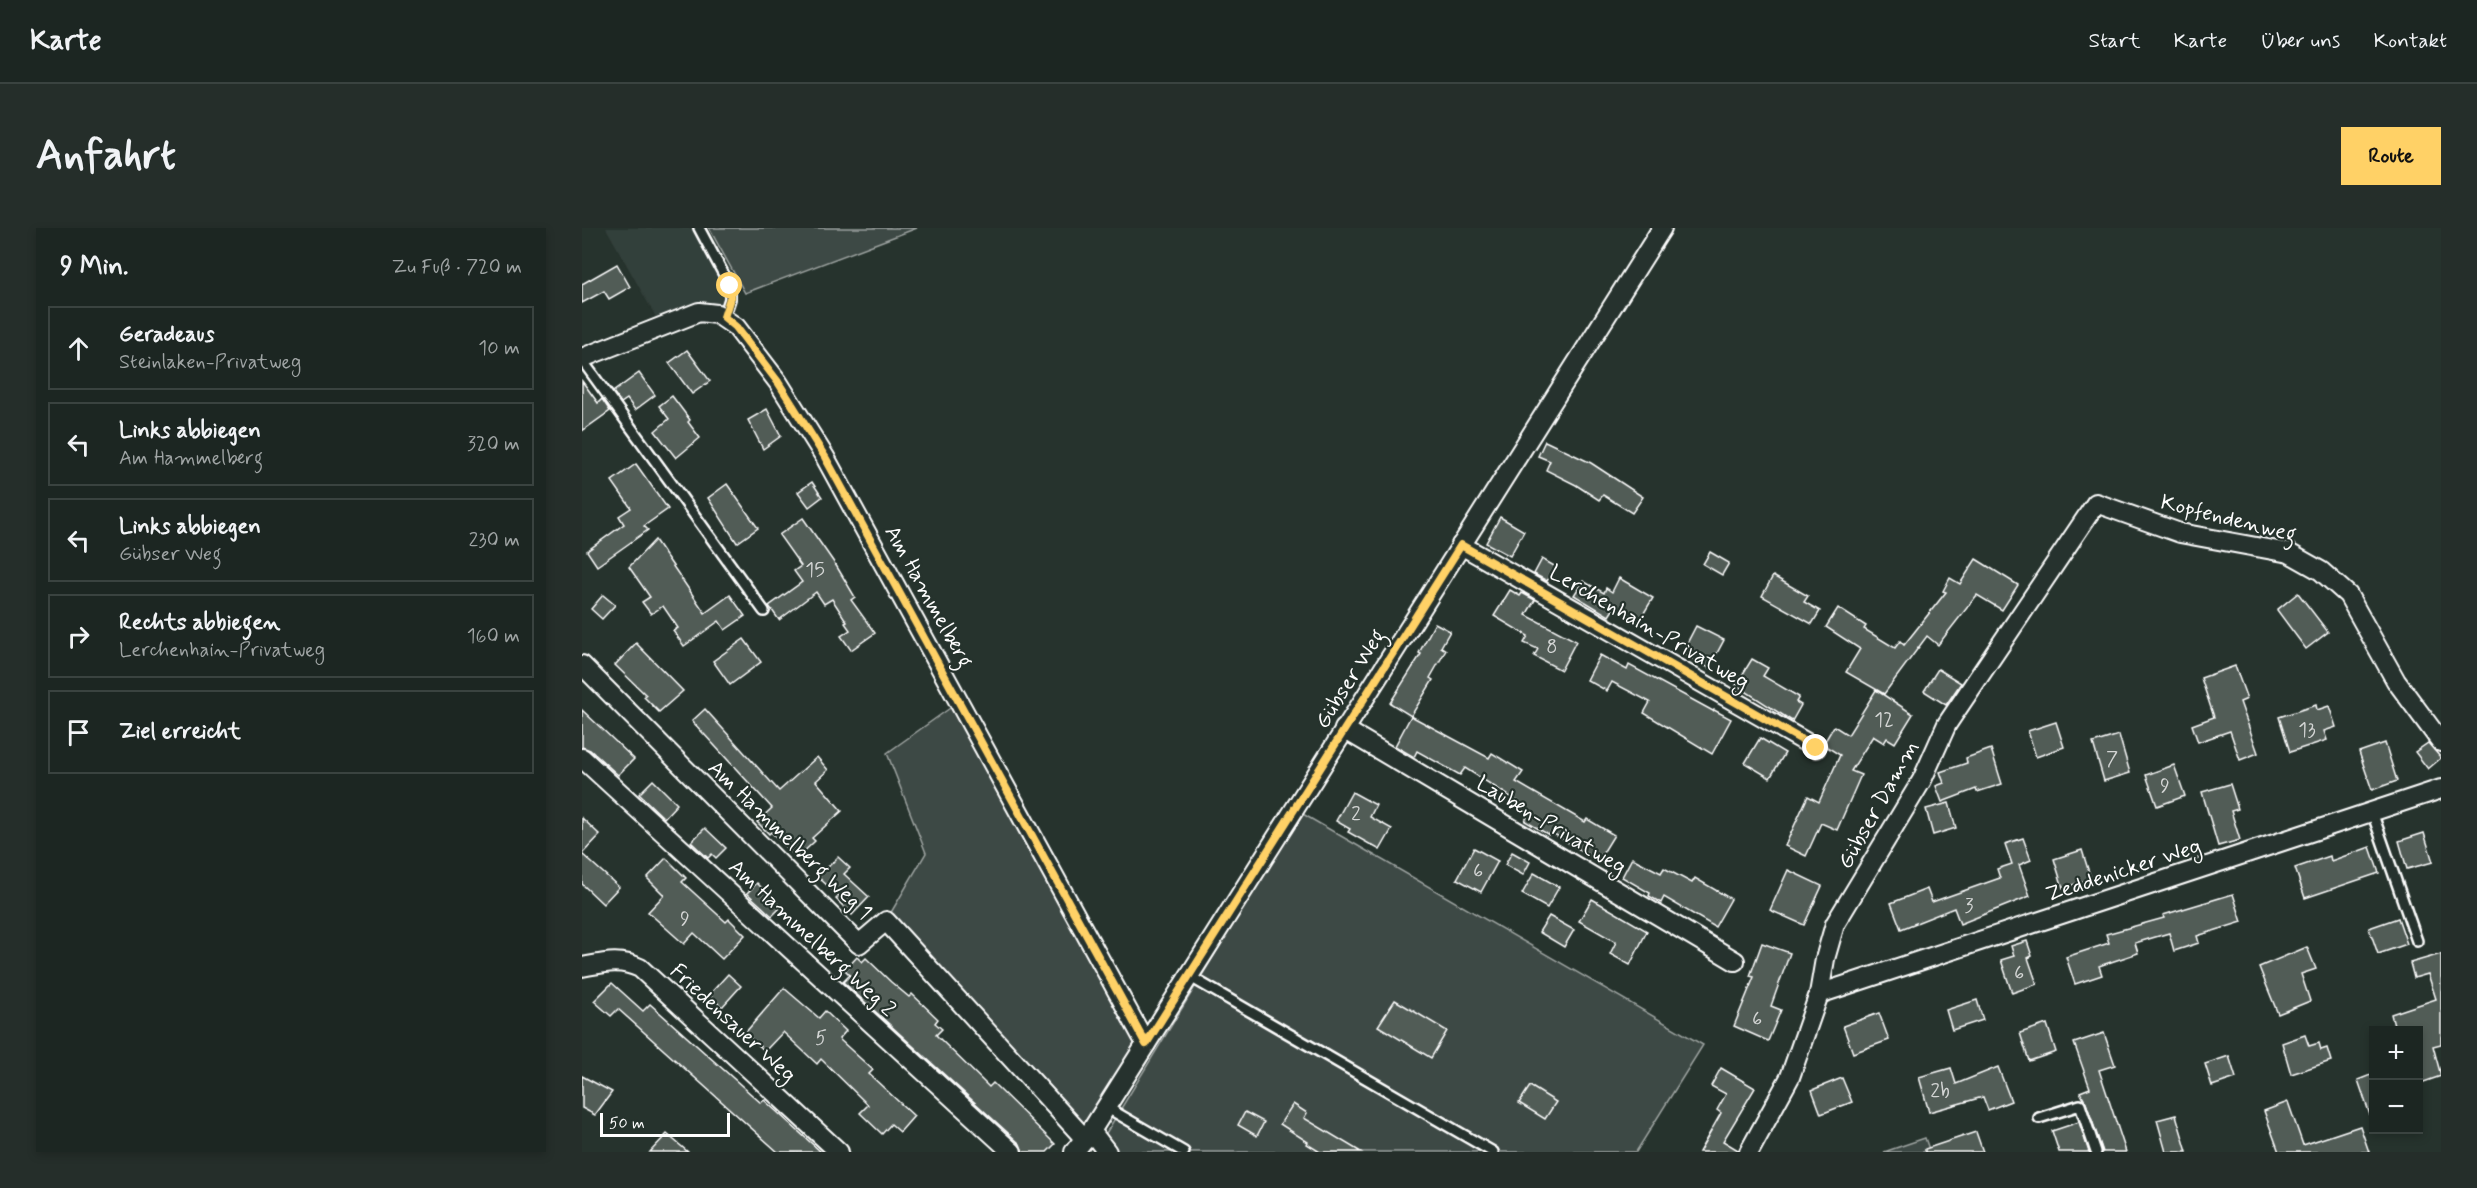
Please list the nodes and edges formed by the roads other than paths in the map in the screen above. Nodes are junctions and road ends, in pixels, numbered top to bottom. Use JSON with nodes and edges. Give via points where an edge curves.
{"nodes":[{"id":1,"x":699,"y":228,"type":"edge"},
{"id":2,"x":1662,"y":228,"type":"edge"},
{"id":3,"x":724,"y":317,"type":"junction"},
{"id":4,"x":582,"y":359,"type":"edge"},
{"id":5,"x":2096,"y":502,"type":"joint"},
{"id":6,"x":1461,"y":545,"type":"junction"},
{"id":7,"x":764,"y":611,"type":"dead end"},
{"id":8,"x":582,"y":665,"type":"edge"},
{"id":9,"x":1344,"y":729,"type":"junction"},
{"id":10,"x":2441,"y":742,"type":"edge"},
{"id":11,"x":1816,"y":748,"type":"dead end"},
{"id":12,"x":582,"y":758,"type":"edge"},
{"id":13,"x":2441,"y":789,"type":"edge"},
{"id":14,"x":2372,"y":812,"type":"junction"},
{"id":15,"x":2417,"y":941,"type":"dead end"},
{"id":16,"x":1735,"y":961,"type":"dead end"},
{"id":17,"x":582,"y":967,"type":"edge"},
{"id":18,"x":1189,"y":976,"type":"junction"},
{"id":19,"x":1819,"y":994,"type":"junction"},
{"id":20,"x":1146,"y":1044,"type":"junction"},
{"id":21,"x":1106,"y":1107,"type":"junction"},
{"id":22,"x":2039,"y":1119,"type":"dead end"},
{"id":23,"x":1084,"y":1141,"type":"edge"},
{"id":24,"x":839,"y":1152,"type":"edge"},
{"id":25,"x":1012,"y":1152,"type":"edge"},
{"id":26,"x":1107,"y":1152,"type":"edge"},
{"id":27,"x":1184,"y":1152,"type":"edge"},
{"id":28,"x":1493,"y":1152,"type":"edge"},
{"id":29,"x":1749,"y":1152,"type":"edge"},
{"id":30,"x":2100,"y":1152,"type":"edge"}],
"edges":[{"from":1,"to":3,"type":"lane","via":[[730,286]]},
{"from":2,"to":6,"type":"street","name":"Gübser Weg"},
{"from":3,"to":4,"type":"street","via":[[699,312]]},
{"from":3,"to":20,"type":"street","name":"Am Hammelberg","via":[[778,382],[825,457]]},
{"from":4,"to":7,"type":"lane"},
{"from":5,"to":10,"type":"street","name":"Kopfendenweg","via":[[2180,533],[2289,553],[2321,571],[2348,595],[2396,681]]},
{"from":5,"to":19,"type":"street","name":"Gübser Damm","via":[[1947,724],[1922,780],[1835,924]]},
{"from":6,"to":9,"type":"street","name":"Gübser Weg"},
{"from":6,"to":11,"type":"street","name":"Lerchenhain-Privatweg"},
{"from":8,"to":23,"type":"street","name":"Am Hammelberg Weg 1","via":[[859,944],[886,921]]},
{"from":9,"to":16,"type":"street","name":"Lauben-Privatweg"},
{"from":9,"to":18,"type":"street","name":"Gübser Weg"},
{"from":12,"to":25,"type":"street","name":"Am Hammelberg Weg 2"},
{"from":13,"to":14,"type":"street","name":"Zeddenicker Weg"},
{"from":14,"to":15,"type":"lane"},
{"from":14,"to":19,"type":"street","name":"Zeddenicker Weg"},
{"from":17,"to":24,"type":"street","name":"Friedensauer Weg","via":[[616,961],[640,968]]},
{"from":18,"to":20,"type":"street","name":"Gübser Weg"},
{"from":18,"to":28,"type":"lane"},
{"from":19,"to":29,"type":"street","name":"Gübser Damm","via":[[1790,1077]]},
{"from":20,"to":21,"type":"street","name":"Gübser Weg"},
{"from":21,"to":23,"type":"street","name":"Gübser Weg"},
{"from":21,"to":27,"type":"lane"},
{"from":22,"to":30,"type":"lane","via":[[2080,1105]]},
{"from":23,"to":26,"type":"street"}]}
